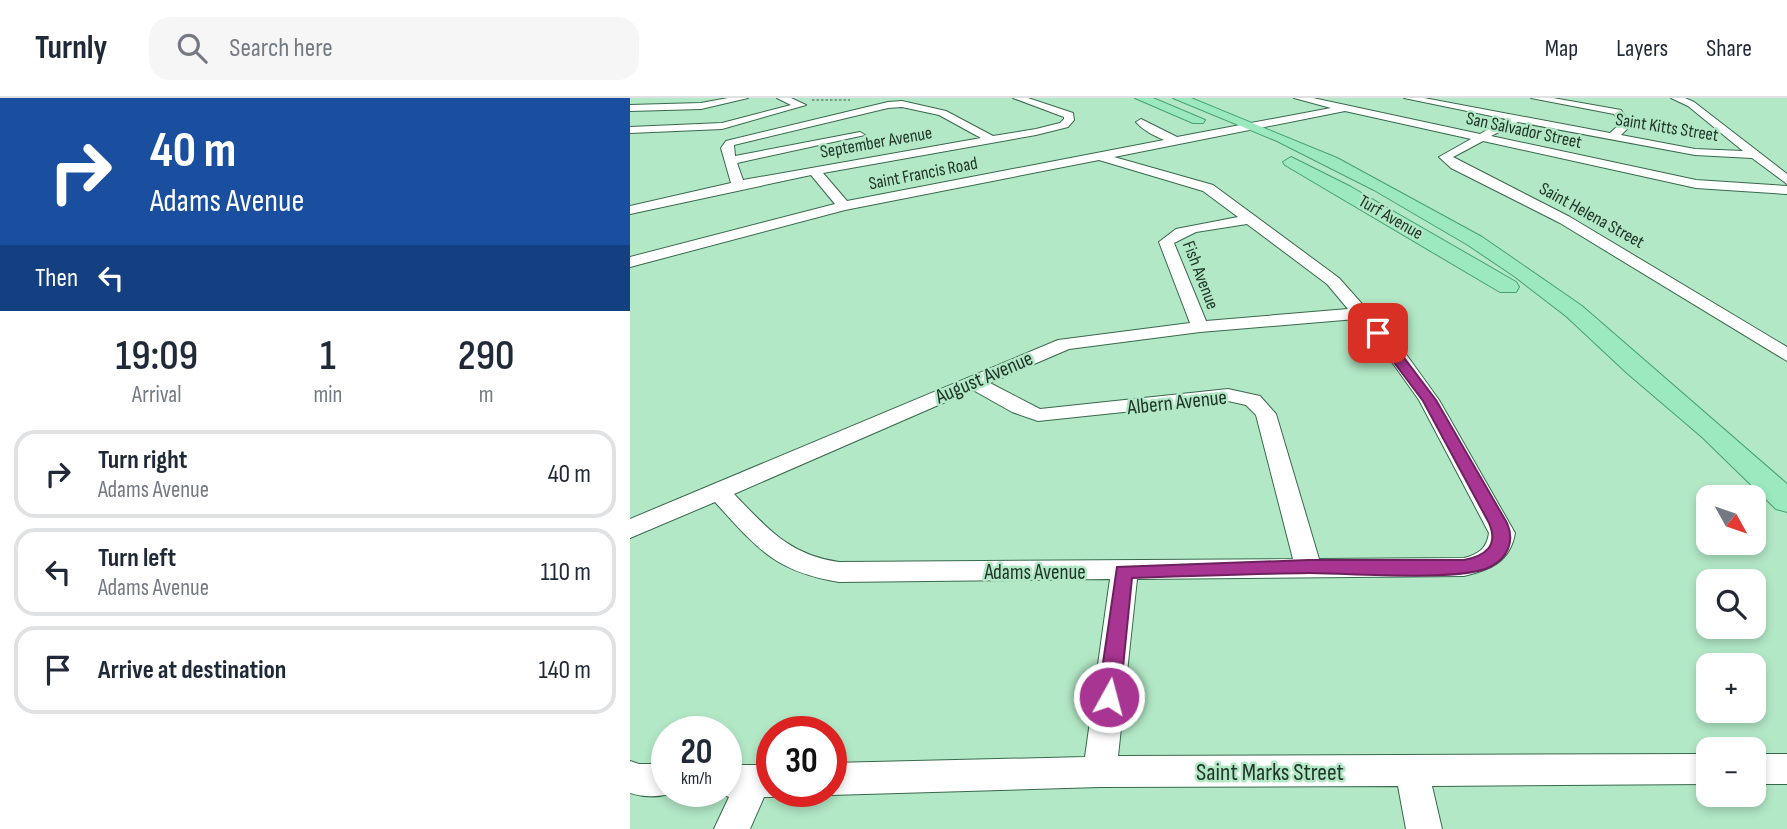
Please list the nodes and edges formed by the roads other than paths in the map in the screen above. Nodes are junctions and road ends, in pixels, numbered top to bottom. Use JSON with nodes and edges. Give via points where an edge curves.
{"nodes":[{"id":1,"x":743,"y":98,"type":"edge"},
{"id":2,"x":782,"y":98,"type":"edge"},
{"id":3,"x":1018,"y":98,"type":"edge"},
{"id":4,"x":1141,"y":98,"type":"edge"},
{"id":5,"x":1180,"y":98,"type":"edge"},
{"id":6,"x":1299,"y":98,"type":"edge"},
{"id":7,"x":1409,"y":98,"type":"edge"},
{"id":8,"x":1536,"y":98,"type":"edge"},
{"id":9,"x":1676,"y":98,"type":"edge"},
{"id":10,"x":630,"y":108,"type":"edge"},
{"id":11,"x":1345,"y":108,"type":"junction"},
{"id":12,"x":779,"y":113,"type":"junction"},
{"id":13,"x":1517,"y":118,"type":"junction"},
{"id":14,"x":1141,"y":122,"type":"dead end"},
{"id":15,"x":1256,"y":125,"type":"junction"},
{"id":16,"x":630,"y":130,"type":"edge"},
{"id":17,"x":1226,"y":131,"type":"junction"},
{"id":18,"x":860,"y":135,"type":"dead end"},
{"id":19,"x":1613,"y":136,"type":"junction"},
{"id":20,"x":1477,"y":138,"type":"junction"},
{"id":21,"x":992,"y":140,"type":"junction"},
{"id":22,"x":1176,"y":141,"type":"junction"},
{"id":23,"x":730,"y":143,"type":"junction"},
{"id":24,"x":1754,"y":155,"type":"junction"},
{"id":25,"x":1099,"y":156,"type":"junction"},
{"id":26,"x":730,"y":161,"type":"junction"},
{"id":27,"x":814,"y":170,"type":"junction"},
{"id":28,"x":1787,"y":180,"type":"edge"},
{"id":29,"x":738,"y":185,"type":"junction"},
{"id":30,"x":1787,"y":190,"type":"edge"},
{"id":31,"x":844,"y":206,"type":"junction"},
{"id":32,"x":630,"y":211,"type":"edge"},
{"id":33,"x":1251,"y":219,"type":"junction"},
{"id":34,"x":630,"y":262,"type":"edge"},
{"id":35,"x":1361,"y":313,"type":"junction"},
{"id":36,"x":1200,"y":327,"type":"junction"},
{"id":37,"x":1787,"y":355,"type":"edge"},
{"id":38,"x":1628,"y":360,"type":"junction"},
{"id":39,"x":973,"y":382,"type":"junction"},
{"id":40,"x":718,"y":491,"type":"junction"},
{"id":41,"x":1787,"y":502,"type":"edge"},
{"id":42,"x":630,"y":529,"type":"edge"},
{"id":43,"x":1308,"y":566,"type":"junction"},
{"id":44,"x":1124,"y":572,"type":"junction"},
{"id":45,"x":1696,"y":769,"type":"edge"},
{"id":46,"x":1766,"y":769,"type":"edge"},
{"id":47,"x":1787,"y":769,"type":"edge"},
{"id":48,"x":1100,"y":772,"type":"junction"},
{"id":49,"x":1412,"y":772,"type":"junction"},
{"id":50,"x":630,"y":777,"type":"edge"},
{"id":51,"x":847,"y":779,"type":"edge"},
{"id":52,"x":651,"y":780,"type":"edge"},
{"id":53,"x":750,"y":781,"type":"edge"},
{"id":54,"x":732,"y":829,"type":"edge"},
{"id":55,"x":1424,"y":829,"type":"edge"}],
"edges":[{"from":1,"to":10,"type":"street","via":[[708,106]]},
{"from":2,"to":12,"type":"street","via":[[801,104]]},
{"from":3,"to":21,"type":"street","name":"September Avenue","via":[[1062,111],[1069,121],[1052,129]]},
{"from":4,"to":17,"type":"main road","name":"Turf Avenue"},
{"from":5,"to":15,"type":"main road","name":"Turf Avenue"},
{"from":6,"to":11,"type":"street"},
{"from":7,"to":13,"type":"street","name":"Saint Kitts Street"},
{"from":8,"to":19,"type":"street","via":[[1617,111],[1626,125]]},
{"from":9,"to":24,"type":"street","via":[[1692,104]]},
{"from":11,"to":15,"type":"street","name":"San Salvador Street"},
{"from":11,"to":20,"type":"street","name":"San Salvador Street"},
{"from":12,"to":16,"type":"street","via":[[722,127]]},
{"from":12,"to":23,"type":"street","via":[[733,135]]},
{"from":13,"to":19,"type":"street","name":"Saint Kitts Street"},
{"from":13,"to":20,"type":"street","name":"Saint Helena Street"},
{"from":14,"to":22,"type":"street"},
{"from":15,"to":17,"type":"street","name":"San Salvador Street"},
{"from":15,"to":38,"type":"main road","name":"Turf Avenue","via":[[1355,171],[1452,227],[1565,304]]},
{"from":17,"to":22,"type":"street","name":"Saint Francis Road"},
{"from":17,"to":38,"type":"main road","name":"Turf Avenue","via":[[1335,185]]},
{"from":18,"to":26,"type":"street"},
{"from":19,"to":24,"type":"street","name":"Saint Kitts Street","via":[[1695,152]]},
{"from":20,"to":30,"type":"street","name":"San Salvador Street","via":[[1696,184]]},
{"from":20,"to":37,"type":"street","name":"Saint Helena Street","via":[[1445,157],[1585,231]]},
{"from":21,"to":23,"type":"street","via":[[945,113],[908,103]]},
{"from":21,"to":27,"type":"street","name":"September Avenue"},
{"from":22,"to":25,"type":"street","name":"Saint Francis Road"},
{"from":23,"to":26,"type":"street"},
{"from":24,"to":28,"type":"street"},
{"from":25,"to":31,"type":"street","name":"Saint Francis Road"},
{"from":25,"to":33,"type":"street","name":"Adams Avenue","via":[[1208,188]]},
{"from":26,"to":29,"type":"street"},
{"from":27,"to":29,"type":"street","name":"September Avenue"},
{"from":27,"to":31,"type":"street"},
{"from":29,"to":32,"type":"street","name":"September Avenue"},
{"from":31,"to":34,"type":"street","name":"Saint Francis Road"},
{"from":33,"to":35,"type":"street","name":"Adams Avenue","via":[[1333,281]]},
{"from":33,"to":36,"type":"street","name":"Fish Avenue","via":[[1184,231],[1166,242]]},
{"from":35,"to":36,"type":"street","name":"August Avenue"},
{"from":35,"to":43,"type":"street","name":"Adams Avenue","via":[[1429,400],[1498,523],[1501,547],[1483,563],[1464,567]]},
{"from":36,"to":39,"type":"street","name":"August Avenue","via":[[1065,344]]},
{"from":38,"to":41,"type":"main road","name":"Turf Avenue"},
{"from":39,"to":40,"type":"street","name":"August Avenue"},
{"from":39,"to":43,"type":"street","name":"Albern Avenue","via":[[1038,415],[1228,396],[1253,400],[1266,414]]},
{"from":40,"to":42,"type":"street","name":"August Avenue"},
{"from":40,"to":44,"type":"street","name":"Adams Avenue","via":[[781,555],[806,567]]},
{"from":43,"to":44,"type":"street","name":"Adams Avenue"},
{"from":44,"to":48,"type":"street"},
{"from":45,"to":49,"type":"street","name":"Saint Marks Street"},
{"from":46,"to":47,"type":"street"},
{"from":48,"to":49,"type":"street","name":"Saint Marks Street"},
{"from":48,"to":51,"type":"street","name":"Saint Marks Street"},
{"from":49,"to":55,"type":"street"},
{"from":50,"to":52,"type":"street"},
{"from":53,"to":54,"type":"street"}]}
